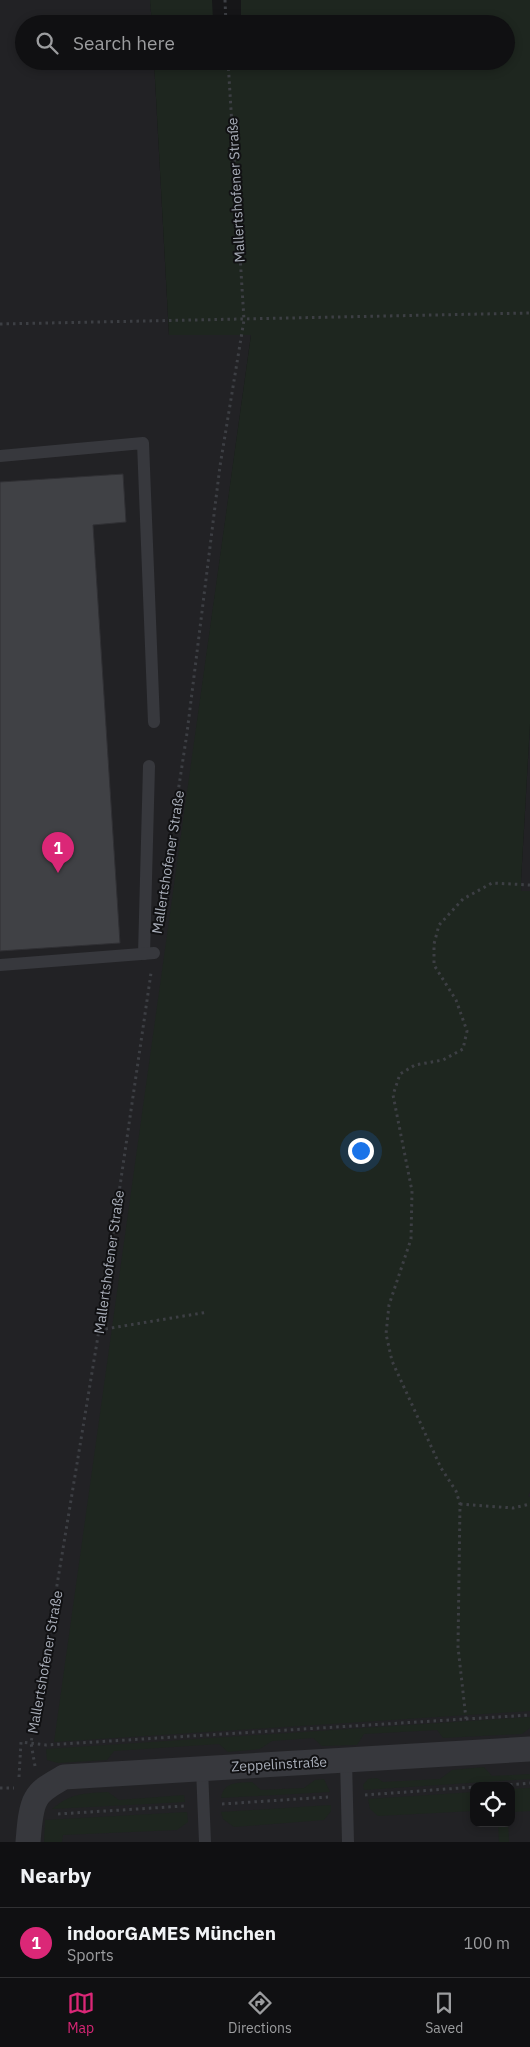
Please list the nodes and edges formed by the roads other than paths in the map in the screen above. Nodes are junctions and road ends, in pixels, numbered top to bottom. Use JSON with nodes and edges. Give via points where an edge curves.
{"nodes":[{"id":1,"x":0,"y":456,"type":"edge"},
{"id":2,"x":154,"y":722,"type":"dead end"},
{"id":3,"x":149,"y":766,"type":"dead end"},
{"id":4,"x":0,"y":965,"type":"edge"},
{"id":5,"x":530,"y":1750,"type":"edge"},
{"id":6,"x":346,"y":1760,"type":"junction"},
{"id":7,"x":202,"y":1768,"type":"junction"},
{"id":8,"x":28,"y":1842,"type":"edge"},
{"id":9,"x":205,"y":1842,"type":"edge"},
{"id":10,"x":348,"y":1842,"type":"edge"}],
"edges":[{"from":1,"to":2,"type":"lane","via":[[143,443]]},
{"from":3,"to":4,"type":"lane","via":[[149,954]]},
{"from":5,"to":6,"type":"street","name":"Zeppelinstraße"},
{"from":6,"to":7,"type":"street","name":"Zeppelinstraße"},
{"from":6,"to":10,"type":"lane"},
{"from":7,"to":8,"type":"street","name":"Zeppelinstraße","via":[[64,1777],[41,1793]]},
{"from":7,"to":9,"type":"lane"}]}
